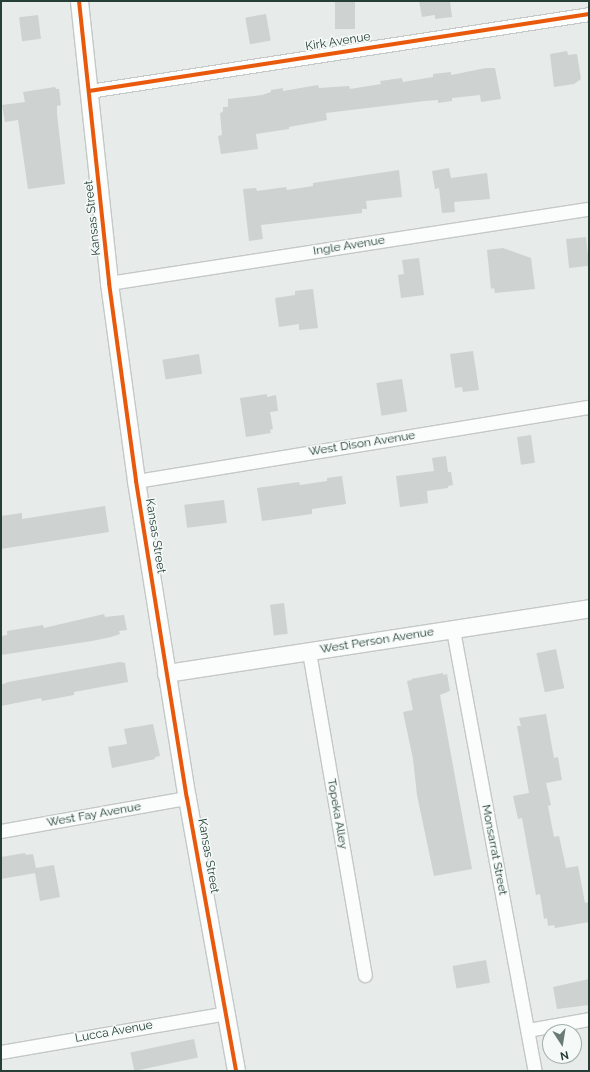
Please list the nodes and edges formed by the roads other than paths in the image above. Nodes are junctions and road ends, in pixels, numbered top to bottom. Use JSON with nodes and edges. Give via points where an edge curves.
{"nodes":[{"id":1,"x":79,"y":1,"type":"edge"},
{"id":2,"x":589,"y":14,"type":"edge"},
{"id":3,"x":89,"y":90,"type":"junction"},
{"id":4,"x":589,"y":209,"type":"edge"},
{"id":5,"x":110,"y":282,"type":"junction"},
{"id":6,"x":589,"y":407,"type":"edge"},
{"id":7,"x":136,"y":481,"type":"junction"},
{"id":8,"x":589,"y":608,"type":"edge"},
{"id":9,"x":452,"y":630,"type":"junction"},
{"id":10,"x":309,"y":652,"type":"junction"},
{"id":11,"x":166,"y":673,"type":"junction"},
{"id":12,"x":187,"y":798,"type":"junction"},
{"id":13,"x":1,"y":832,"type":"edge"},
{"id":14,"x":365,"y":975,"type":"dead end"},
{"id":15,"x":226,"y":1013,"type":"junction"},
{"id":16,"x":589,"y":1019,"type":"edge"},
{"id":17,"x":528,"y":1030,"type":"junction"},
{"id":18,"x":1,"y":1052,"type":"edge"},
{"id":19,"x":236,"y":1071,"type":"edge"},
{"id":20,"x":535,"y":1071,"type":"edge"}],
"edges":[{"from":1,"to":3,"type":"street","name":"Kansas Street"},
{"from":2,"to":3,"type":"street","name":"Kirk Avenue"},
{"from":3,"to":5,"type":"street","name":"Kansas Street"},
{"from":4,"to":5,"type":"street","name":"Ingle Avenue"},
{"from":5,"to":7,"type":"street","name":"Kansas Street"},
{"from":6,"to":7,"type":"street","name":"West Dison Avenue"},
{"from":7,"to":11,"type":"street","name":"Kansas Street"},
{"from":8,"to":9,"type":"street","name":"West Person Avenue"},
{"from":9,"to":10,"type":"street","name":"West Person Avenue"},
{"from":9,"to":17,"type":"street","name":"Monsarrat Street"},
{"from":10,"to":11,"type":"street","name":"West Person Avenue"},
{"from":10,"to":14,"type":"street","name":"Topeka Alley"},
{"from":11,"to":12,"type":"street","name":"Kansas Street"},
{"from":12,"to":13,"type":"street","name":"West Fay Avenue"},
{"from":12,"to":15,"type":"street","name":"Kansas Street"},
{"from":15,"to":18,"type":"street","name":"Lucca Avenue"},
{"from":15,"to":19,"type":"street","name":"Kansas Street"},
{"from":16,"to":17,"type":"street"},
{"from":17,"to":20,"type":"street","name":"Monsarrat Street"}]}
